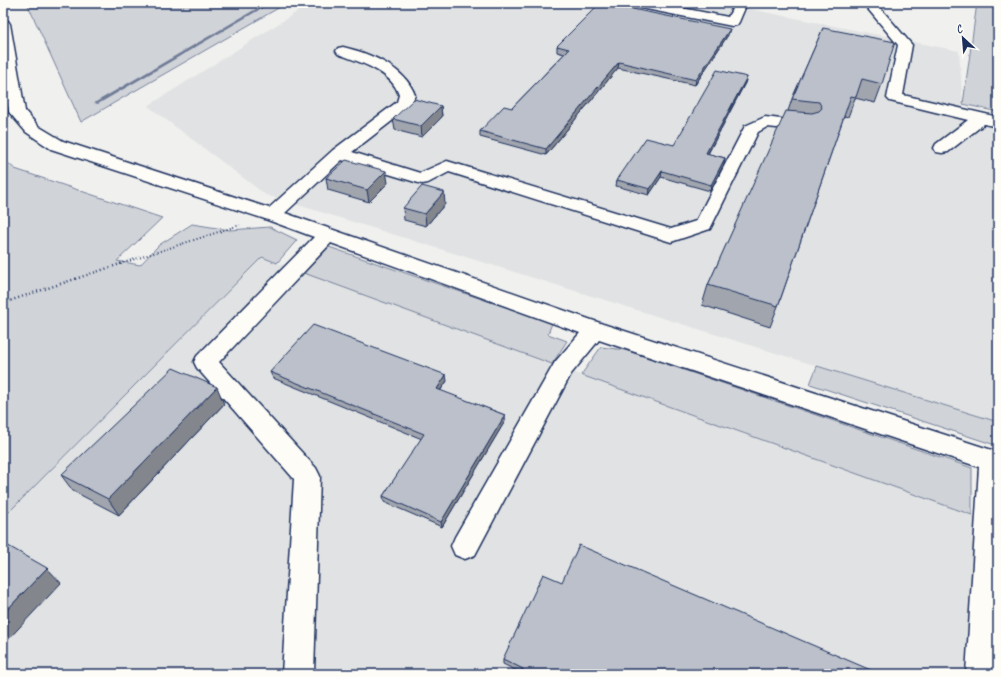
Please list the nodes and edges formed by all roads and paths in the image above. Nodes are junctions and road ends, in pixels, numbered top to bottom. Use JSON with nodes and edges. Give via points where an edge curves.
{"nodes":[{"id":1,"x":636,"y":3,"type":"edge"},
{"id":2,"x":741,"y":3,"type":"edge"},
{"id":3,"x":869,"y":3,"type":"edge"},
{"id":4,"x":3,"y":24,"type":"edge"},
{"id":5,"x":343,"y":51,"type":"dead end"},
{"id":6,"x":981,"y":118,"type":"junction"},
{"id":7,"x":998,"y":122,"type":"edge"},
{"id":8,"x":806,"y":126,"type":"edge"},
{"id":9,"x":942,"y":148,"type":"dead end"},
{"id":10,"x":339,"y":154,"type":"junction"},
{"id":11,"x":272,"y":215,"type":"junction"},
{"id":12,"x":327,"y":235,"type":"junction"},
{"id":13,"x":3,"y":303,"type":"edge"},
{"id":14,"x":595,"y":330,"type":"junction"},
{"id":15,"x":995,"y":462,"type":"edge"},
{"id":16,"x":466,"y":546,"type":"dead end"},
{"id":17,"x":298,"y":674,"type":"edge"},
{"id":18,"x":982,"y":674,"type":"edge"}],
"edges":[{"from":1,"to":2,"type":"street","via":[[732,22]]},
{"from":3,"to":6,"type":"street","via":[[905,45],[895,98]]},
{"from":4,"to":11,"type":"street","via":[[17,112],[32,129],[57,145]]},
{"from":5,"to":10,"type":"street","via":[[393,74],[405,88],[407,96],[404,104],[396,111]]},
{"from":6,"to":7,"type":"street"},
{"from":6,"to":9,"type":"street"},
{"from":8,"to":10,"type":"street","via":[[765,122],[751,129],[703,225],[671,236],[447,166],[422,179]]},
{"from":10,"to":11,"type":"street"},
{"from":11,"to":12,"type":"street"},
{"from":11,"to":13,"type":"path"},
{"from":12,"to":14,"type":"street"},
{"from":12,"to":17,"type":"street","via":[[205,362],[307,476]]},
{"from":14,"to":15,"type":"street"},
{"from":14,"to":16,"type":"street","via":[[563,368]]},
{"from":15,"to":18,"type":"street"}]}
